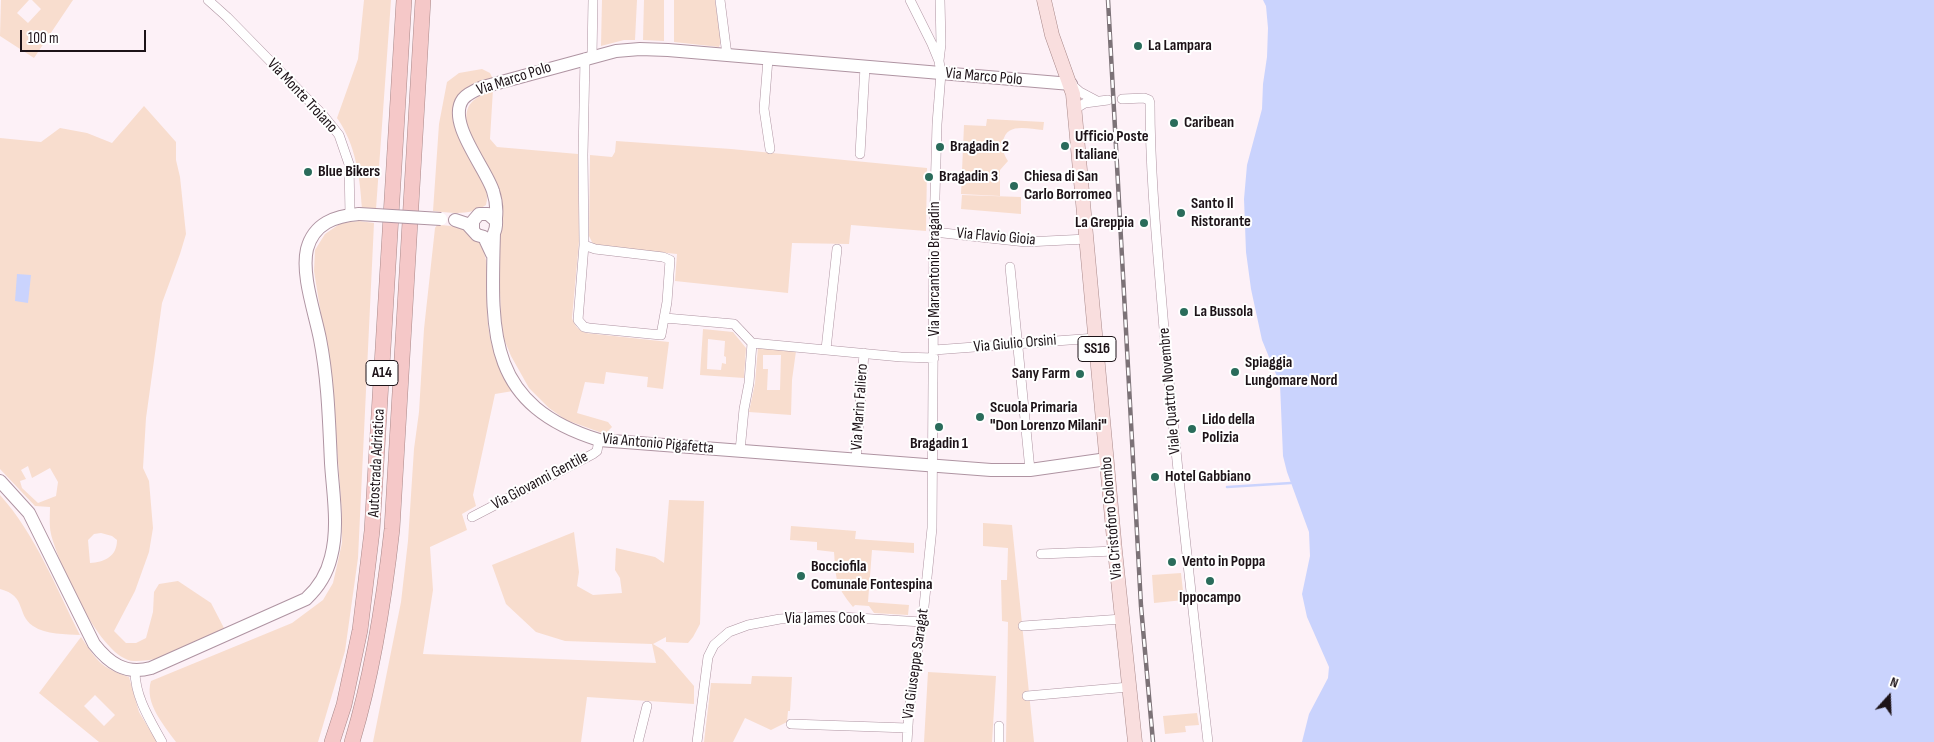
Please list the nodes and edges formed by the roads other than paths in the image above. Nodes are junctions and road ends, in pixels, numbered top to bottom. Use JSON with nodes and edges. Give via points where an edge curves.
{"nodes":[{"id":1,"x":208,"y":0,"type":"edge"},
{"id":2,"x":404,"y":0,"type":"edge"},
{"id":3,"x":422,"y":0,"type":"edge"},
{"id":4,"x":593,"y":0,"type":"edge"},
{"id":5,"x":720,"y":0,"type":"edge"},
{"id":6,"x":910,"y":0,"type":"edge"},
{"id":7,"x":940,"y":0,"type":"edge"},
{"id":8,"x":1044,"y":0,"type":"edge"},
{"id":9,"x":727,"y":55,"type":"junction"},
{"id":10,"x":588,"y":57,"type":"junction"},
{"id":11,"x":768,"y":58,"type":"junction"},
{"id":12,"x":865,"y":67,"type":"junction"},
{"id":13,"x":940,"y":67,"type":"junction"},
{"id":14,"x":1071,"y":84,"type":"junction"},
{"id":15,"x":1122,"y":99,"type":"dead end"},
{"id":16,"x":1108,"y":100,"type":"dead end"},
{"id":17,"x":1098,"y":101,"type":"junction"},
{"id":18,"x":1075,"y":108,"type":"junction"},
{"id":19,"x":770,"y":149,"type":"dead end"},
{"id":20,"x":860,"y":154,"type":"dead end"},
{"id":21,"x":355,"y":215,"type":"junction"},
{"id":22,"x":484,"y":225,"type":"junction"},
{"id":23,"x":934,"y":232,"type":"junction"},
{"id":24,"x":1087,"y":239,"type":"junction"},
{"id":25,"x":584,"y":245,"type":"junction"},
{"id":26,"x":837,"y":249,"type":"dead end"},
{"id":27,"x":1010,"y":266,"type":"dead end"},
{"id":28,"x":665,"y":318,"type":"junction"},
{"id":29,"x":1096,"y":338,"type":"junction"},
{"id":30,"x":752,"y":343,"type":"junction"},
{"id":31,"x":1018,"y":344,"type":"junction"},
{"id":32,"x":826,"y":350,"type":"junction"},
{"id":33,"x":864,"y":353,"type":"junction"},
{"id":34,"x":934,"y":354,"type":"junction"},
{"id":35,"x":600,"y":440,"type":"junction"},
{"id":36,"x":740,"y":451,"type":"junction"},
{"id":37,"x":1107,"y":459,"type":"junction"},
{"id":38,"x":856,"y":460,"type":"junction"},
{"id":39,"x":934,"y":466,"type":"junction"},
{"id":40,"x":1030,"y":470,"type":"junction"},
{"id":41,"x":0,"y":481,"type":"edge"},
{"id":42,"x":472,"y":517,"type":"dead end"},
{"id":43,"x":1115,"y":550,"type":"junction"},
{"id":44,"x":1041,"y":554,"type":"dead end"},
{"id":45,"x":1122,"y":619,"type":"junction"},
{"id":46,"x":922,"y":622,"type":"junction"},
{"id":47,"x":1023,"y":626,"type":"dead end"},
{"id":48,"x":135,"y":671,"type":"junction"},
{"id":49,"x":1129,"y":687,"type":"junction"},
{"id":50,"x":1027,"y":696,"type":"dead end"},
{"id":51,"x":647,"y":706,"type":"dead end"},
{"id":52,"x":791,"y":724,"type":"dead end"},
{"id":53,"x":999,"y":726,"type":"dead end"},
{"id":54,"x":908,"y":728,"type":"junction"},
{"id":55,"x":162,"y":742,"type":"edge"},
{"id":56,"x":332,"y":742,"type":"edge"},
{"id":57,"x":352,"y":742,"type":"edge"},
{"id":58,"x":638,"y":742,"type":"edge"},
{"id":59,"x":697,"y":742,"type":"edge"},
{"id":60,"x":907,"y":742,"type":"edge"},
{"id":61,"x":999,"y":742,"type":"edge"},
{"id":62,"x":1135,"y":742,"type":"edge"},
{"id":63,"x":1208,"y":742,"type":"edge"}],
"edges":[{"from":1,"to":21,"type":"street","name":"Via Monte Troiano","via":[[339,135],[349,164]]},
{"from":2,"to":56,"type":"highway","name":"Autostrada Adriatica","number":"A14","via":[[372,531],[360,630],[344,705]]},
{"from":3,"to":57,"type":"highway","name":"Autostrada Adriatica","number":"A14","via":[[392,529],[376,646]]},
{"from":4,"to":10,"type":"street"},
{"from":5,"to":9,"type":"street"},
{"from":6,"to":13,"type":"street"},
{"from":7,"to":13,"type":"street","name":"Via Marcantonio Bragadin"},
{"from":8,"to":14,"type":"main road","name":"Via Cristoforo Colombo","number":"SS16","via":[[1052,35]]},
{"from":9,"to":10,"type":"main road","name":"Via Marco Polo","via":[[649,48]]},
{"from":9,"to":11,"type":"main road","name":"Via Marco Polo"},
{"from":10,"to":22,"type":"main road","name":"Via Marco Polo","via":[[493,83],[463,99],[458,117],[461,129],[495,199]]},
{"from":10,"to":25,"type":"street","via":[[583,155]]},
{"from":11,"to":12,"type":"main road","name":"Via Marco Polo"},
{"from":11,"to":19,"type":"street","via":[[764,109]]},
{"from":12,"to":13,"type":"main road","name":"Via Marco Polo"},
{"from":12,"to":20,"type":"street"},
{"from":13,"to":14,"type":"main road","name":"Via Marco Polo"},
{"from":13,"to":23,"type":"street","name":"Via Marcantonio Bragadin"},
{"from":14,"to":17,"type":"street","name":"Via Marco Polo"},
{"from":14,"to":18,"type":"main road","name":"Via Cristoforo Colombo","number":"SS16"},
{"from":15,"to":63,"type":"street","name":"Viale Quattro Novembre","via":[[1144,98],[1150,104],[1155,224]]},
{"from":16,"to":17,"type":"street"},
{"from":17,"to":18,"type":"street"},
{"from":18,"to":24,"type":"main road","name":"Via Cristoforo Colombo","number":"SS16"},
{"from":21,"to":22,"type":"main road","bridge":true,"via":[[455,220]]},
{"from":21,"to":48,"type":"main road","via":[[332,218],[320,227],[311,239],[306,256],[325,364],[335,517],[332,556],[325,576],[306,599],[150,668]]},
{"from":22,"to":35,"type":"main road","name":"Via Antonio Pigafetta","via":[[493,258],[496,332],[510,377],[528,402],[552,421]]},
{"from":23,"to":24,"type":"street","name":"Via Flavio Gioia","via":[[1026,242]]},
{"from":23,"to":34,"type":"street","name":"Via Marcantonio Bragadin"},
{"from":24,"to":29,"type":"main road","name":"Via Cristoforo Colombo","number":"SS16"},
{"from":25,"to":28,"type":"street","via":[[663,256],[670,260]]},
{"from":25,"to":28,"type":"street","via":[[580,324],[659,336],[663,332]]},
{"from":26,"to":32,"type":"street"},
{"from":27,"to":31,"type":"street"},
{"from":28,"to":30,"type":"street","via":[[734,324]]},
{"from":29,"to":31,"type":"street","name":"Via Giulio Orsini"},
{"from":29,"to":37,"type":"main road","name":"Via Cristoforo Colombo","number":"SS16"},
{"from":30,"to":32,"type":"street","name":"Via Giulio Orsini"},
{"from":30,"to":36,"type":"street"},
{"from":31,"to":34,"type":"street","name":"Via Giulio Orsini"},
{"from":31,"to":40,"type":"street"},
{"from":32,"to":33,"type":"street","name":"Via Giulio Orsini"},
{"from":33,"to":34,"type":"street","name":"Via Giulio Orsini","via":[[901,357]]},
{"from":33,"to":38,"type":"street","name":"Via Marin Faliero"},
{"from":34,"to":39,"type":"street","name":"Via Marcantonio Bragadin"},
{"from":35,"to":36,"type":"main road","name":"Via Antonio Pigafetta"},
{"from":35,"to":42,"type":"street","name":"Via Giovanni Gentile","via":[[593,454]]},
{"from":36,"to":38,"type":"main road","name":"Via Antonio Pigafetta"},
{"from":37,"to":40,"type":"main road","name":"Via Antonio Pigafetta"},
{"from":37,"to":43,"type":"main road","name":"Via Cristoforo Colombo","number":"SS16"},
{"from":38,"to":39,"type":"main road","name":"Via Antonio Pigafetta"},
{"from":39,"to":40,"type":"main road","name":"Via Antonio Pigafetta"},
{"from":39,"to":46,"type":"street","name":"Via Giuseppe Saragat","via":[[932,534]]},
{"from":41,"to":48,"type":"main road","via":[[29,513],[94,644],[110,662]]},
{"from":43,"to":44,"type":"street"},
{"from":43,"to":45,"type":"main road","name":"Via Cristoforo Colombo","number":"SS16"},
{"from":45,"to":47,"type":"street"},
{"from":45,"to":49,"type":"main road","name":"Via Cristoforo Colombo","number":"SS16"},
{"from":46,"to":54,"type":"street","name":"Via Giuseppe Saragat"},
{"from":46,"to":59,"type":"street","name":"Via James Cook","via":[[810,616],[762,622],[729,632],[714,645],[708,657]]},
{"from":48,"to":55,"type":"street","via":[[145,711]]},
{"from":49,"to":50,"type":"street"},
{"from":49,"to":62,"type":"main road","name":"Via Cristoforo Colombo","number":"SS16"},
{"from":51,"to":58,"type":"street"},
{"from":52,"to":54,"type":"street"},
{"from":53,"to":61,"type":"street"},
{"from":54,"to":60,"type":"street","name":"Via Giuseppe Saragat"}]}
